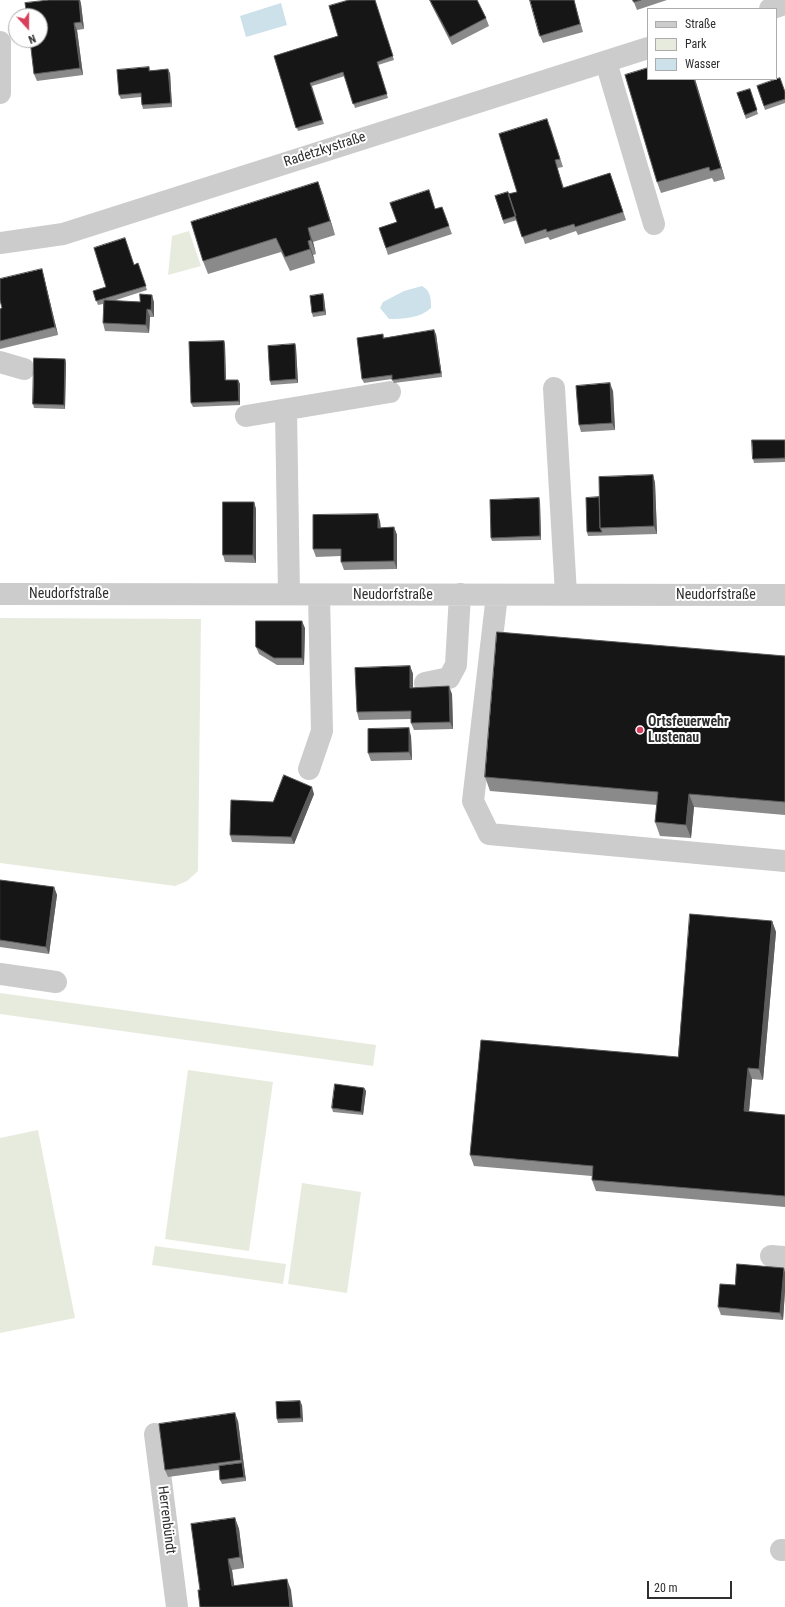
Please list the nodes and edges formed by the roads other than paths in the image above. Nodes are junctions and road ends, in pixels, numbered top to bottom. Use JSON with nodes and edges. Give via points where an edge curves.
{"nodes":[{"id":1,"x":785,"y":4,"type":"edge"},
{"id":2,"x":773,"y":8,"type":"edge"},
{"id":3,"x":0,"y":42,"type":"edge"},
{"id":4,"x":647,"y":48,"type":"edge"},
{"id":5,"x":606,"y":62,"type":"junction"},
{"id":6,"x":0,"y":93,"type":"edge"},
{"id":7,"x":654,"y":224,"type":"dead end"},
{"id":8,"x":0,"y":243,"type":"edge"},
{"id":9,"x":0,"y":362,"type":"edge"},
{"id":10,"x":24,"y":369,"type":"dead end"},
{"id":11,"x":554,"y":388,"type":"dead end"},
{"id":12,"x":390,"y":392,"type":"dead end"},
{"id":13,"x":286,"y":410,"type":"junction"},
{"id":14,"x":246,"y":416,"type":"dead end"},
{"id":15,"x":0,"y":594,"type":"edge"},
{"id":16,"x":289,"y":594,"type":"junction"},
{"id":17,"x":460,"y":594,"type":"junction"},
{"id":18,"x":566,"y":594,"type":"junction"},
{"id":19,"x":319,"y":595,"type":"junction"},
{"id":20,"x":497,"y":595,"type":"junction"},
{"id":21,"x":785,"y":595,"type":"edge"},
{"id":22,"x":425,"y":682,"type":"dead end"},
{"id":23,"x":309,"y":769,"type":"dead end"},
{"id":24,"x":785,"y":861,"type":"edge"},
{"id":25,"x":0,"y":974,"type":"edge"},
{"id":26,"x":56,"y":982,"type":"dead end"},
{"id":27,"x":155,"y":1434,"type":"dead end"},
{"id":28,"x":176,"y":1607,"type":"edge"}],
"edges":[{"from":1,"to":2,"type":"street"},
{"from":3,"to":6,"type":"street"},
{"from":4,"to":5,"type":"street","name":"Radetzkystraße"},
{"from":5,"to":7,"type":"street"},
{"from":5,"to":8,"type":"street","name":"Radetzkystraße","via":[[63,234]]},
{"from":9,"to":10,"type":"street"},
{"from":11,"to":18,"type":"street"},
{"from":12,"to":13,"type":"street"},
{"from":13,"to":14,"type":"street"},
{"from":13,"to":16,"type":"street"},
{"from":15,"to":16,"type":"street","name":"Neudorfstraße"},
{"from":16,"to":19,"type":"street","name":"Neudorfstraße"},
{"from":17,"to":19,"type":"street","name":"Neudorfstraße"},
{"from":17,"to":20,"type":"street","name":"Neudorfstraße"},
{"from":17,"to":22,"type":"street","via":[[456,665],[449,678]]},
{"from":18,"to":20,"type":"street","name":"Neudorfstraße"},
{"from":18,"to":21,"type":"street","name":"Neudorfstraße"},
{"from":19,"to":23,"type":"street","via":[[322,731]]},
{"from":20,"to":24,"type":"street","via":[[473,801],[489,834]]},
{"from":25,"to":26,"type":"street"},
{"from":27,"to":28,"type":"street","name":"Herrenbündt"}]}
